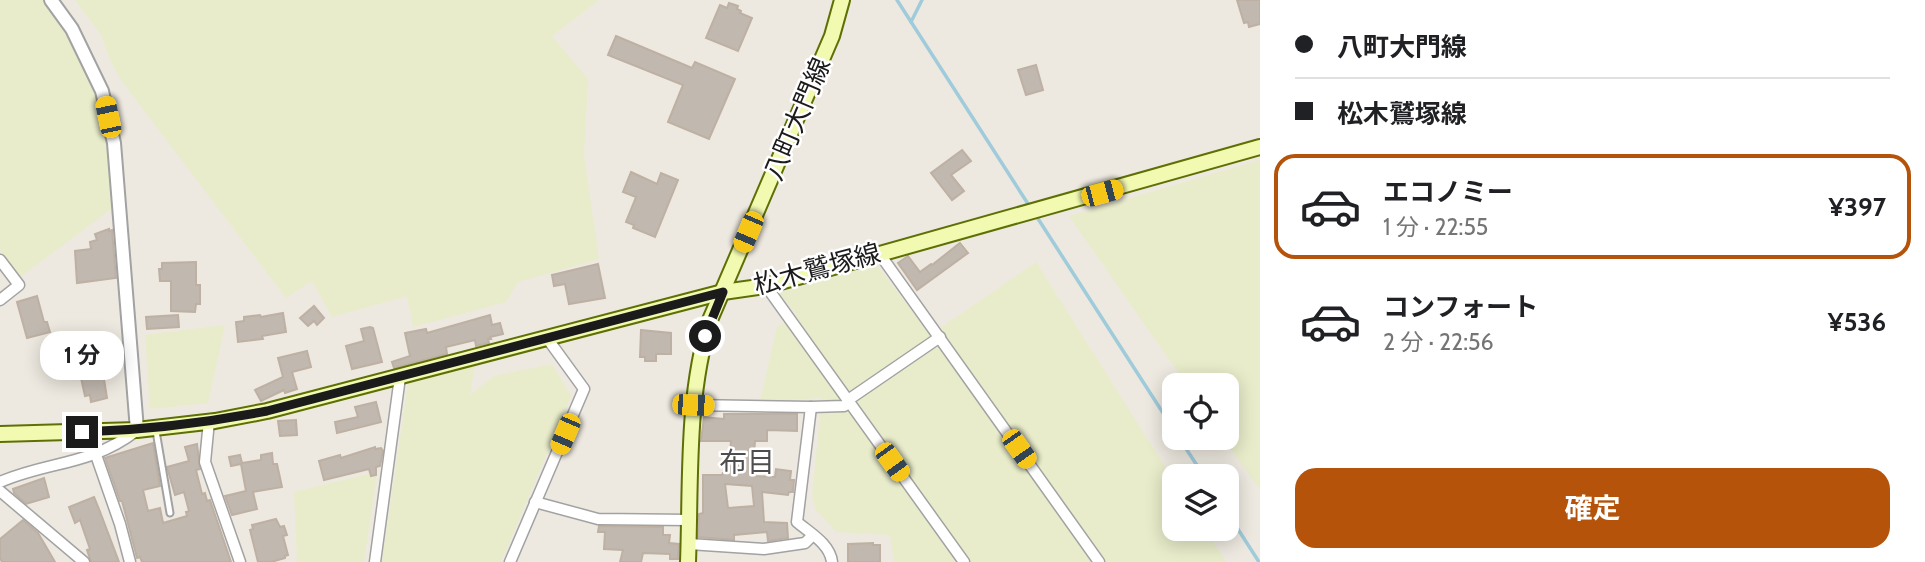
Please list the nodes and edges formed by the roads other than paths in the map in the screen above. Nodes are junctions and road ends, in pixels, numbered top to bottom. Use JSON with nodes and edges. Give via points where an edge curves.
{"nodes":[{"id":1,"x":51,"y":0,"type":"edge"},
{"id":2,"x":842,"y":0,"type":"edge"},
{"id":3,"x":1260,"y":147,"type":"edge"},
{"id":4,"x":879,"y":253,"type":"junction"},
{"id":5,"x":0,"y":260,"type":"edge"},
{"id":6,"x":766,"y":286,"type":"junction"},
{"id":7,"x":723,"y":292,"type":"junction"},
{"id":8,"x":0,"y":300,"type":"edge"},
{"id":9,"x":940,"y":337,"type":"junction"},
{"id":10,"x":547,"y":338,"type":"junction"},
{"id":11,"x":400,"y":377,"type":"junction"},
{"id":12,"x":849,"y":401,"type":"junction"},
{"id":13,"x":693,"y":405,"type":"junction"},
{"id":14,"x":811,"y":407,"type":"junction"},
{"id":15,"x":209,"y":421,"type":"junction"},
{"id":16,"x":155,"y":428,"type":"junction"},
{"id":17,"x":137,"y":430,"type":"junction"},
{"id":18,"x":0,"y":434,"type":"edge"},
{"id":19,"x":96,"y":455,"type":"junction"},
{"id":20,"x":0,"y":482,"type":"edge"},
{"id":21,"x":0,"y":491,"type":"edge"},
{"id":22,"x":536,"y":502,"type":"junction"},
{"id":23,"x":170,"y":513,"type":"dead end"},
{"id":24,"x":689,"y":520,"type":"junction"},
{"id":25,"x":813,"y":535,"type":"junction"},
{"id":26,"x":689,"y":544,"type":"junction"},
{"id":27,"x":84,"y":562,"type":"edge"},
{"id":28,"x":130,"y":562,"type":"edge"},
{"id":29,"x":240,"y":562,"type":"edge"},
{"id":30,"x":374,"y":562,"type":"edge"},
{"id":31,"x":510,"y":562,"type":"edge"},
{"id":32,"x":688,"y":562,"type":"edge"},
{"id":33,"x":832,"y":562,"type":"edge"},
{"id":34,"x":964,"y":562,"type":"edge"},
{"id":35,"x":1098,"y":562,"type":"edge"}],
"edges":[{"from":1,"to":17,"type":"street","via":[[72,29],[102,91],[114,143]]},
{"from":2,"to":7,"type":"main road","name":"八町大門線","via":[[832,36]]},
{"from":3,"to":4,"type":"main road","name":"松木鷲塚線"},
{"from":4,"to":6,"type":"main road","name":"松木鷲塚線"},
{"from":4,"to":9,"type":"street"},
{"from":5,"to":8,"type":"street","via":[[19,285]]},
{"from":6,"to":7,"type":"main road","name":"松木鷲塚線"},
{"from":6,"to":12,"type":"street"},
{"from":7,"to":10,"type":"main road","name":"松木鷲塚線"},
{"from":7,"to":13,"type":"main road","name":"八町大門線","via":[[700,352]]},
{"from":9,"to":12,"type":"street"},
{"from":9,"to":35,"type":"street"},
{"from":10,"to":11,"type":"main road","name":"松木鷲塚線"},
{"from":10,"to":22,"type":"street","via":[[584,389]]},
{"from":11,"to":15,"type":"main road","name":"松木鷲塚線"},
{"from":11,"to":30,"type":"street"},
{"from":12,"to":14,"type":"street","via":[[844,406]]},
{"from":12,"to":34,"type":"street"},
{"from":13,"to":14,"type":"street"},
{"from":13,"to":24,"type":"main road","name":"八町大門線"},
{"from":14,"to":25,"type":"street","via":[[797,522]]},
{"from":15,"to":16,"type":"main road","name":"松木鷲塚線"},
{"from":15,"to":29,"type":"street","via":[[205,462]]},
{"from":16,"to":17,"type":"main road","name":"松木鷲塚線"},
{"from":16,"to":23,"type":"lane"},
{"from":17,"to":18,"type":"main road","name":"松木鷲塚線"},
{"from":17,"to":19,"type":"street"},
{"from":19,"to":20,"type":"street"},
{"from":19,"to":28,"type":"street"},
{"from":21,"to":27,"type":"street"},
{"from":22,"to":24,"type":"street","via":[[598,519]]},
{"from":22,"to":31,"type":"street"},
{"from":24,"to":26,"type":"main road","name":"八町大門線"},
{"from":25,"to":26,"type":"street","via":[[805,543],[764,549]]},
{"from":25,"to":33,"type":"street","via":[[824,543]]},
{"from":26,"to":32,"type":"main road","name":"八町大門線"}]}
